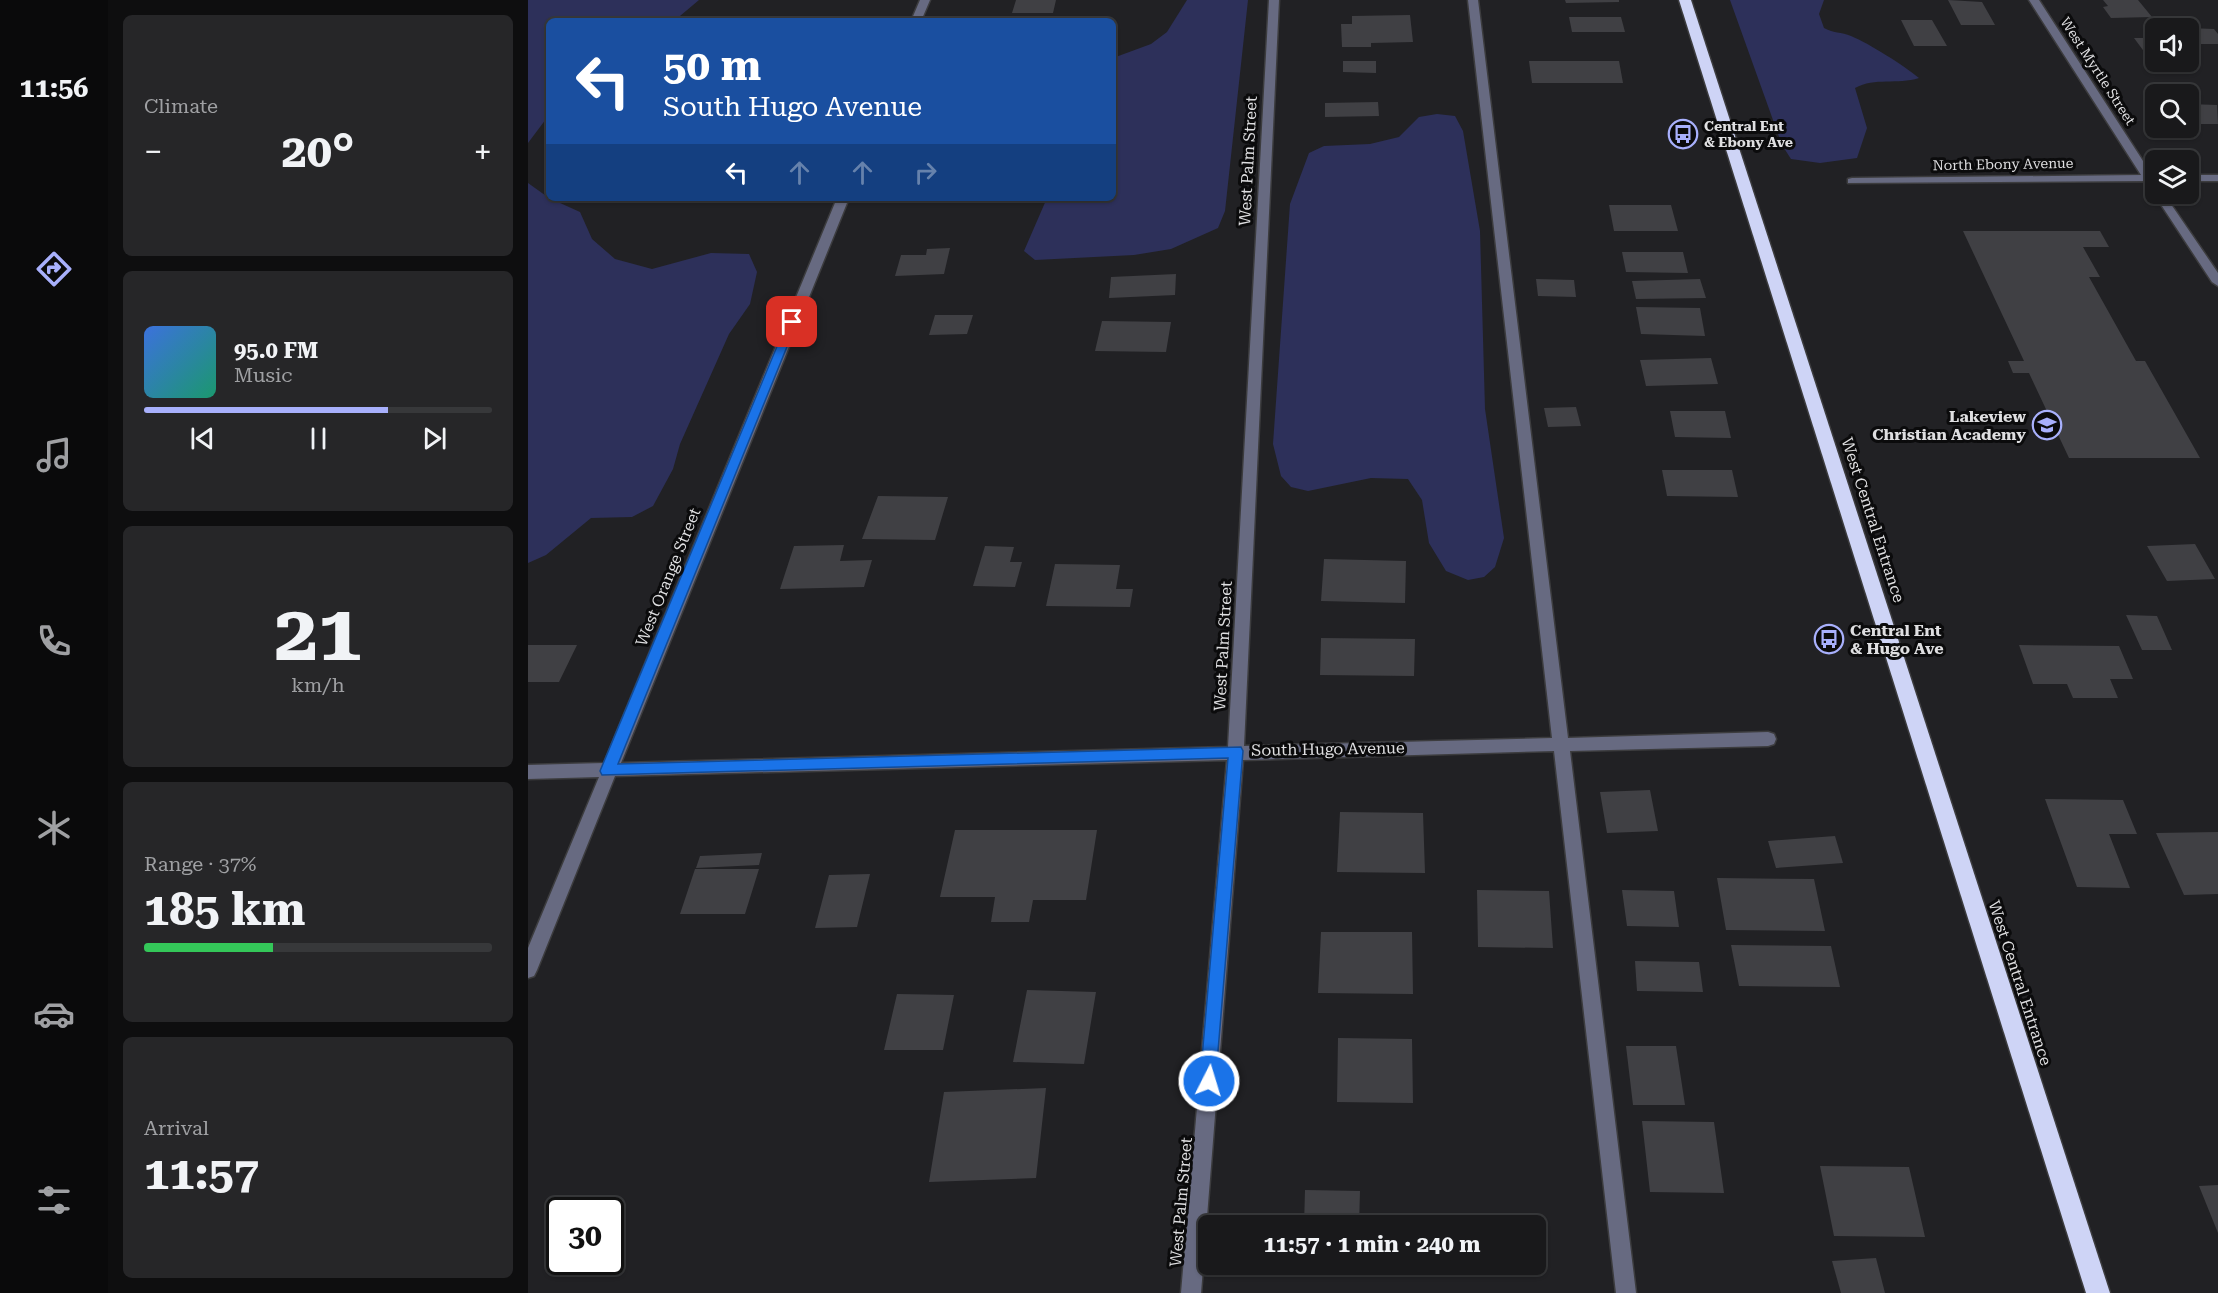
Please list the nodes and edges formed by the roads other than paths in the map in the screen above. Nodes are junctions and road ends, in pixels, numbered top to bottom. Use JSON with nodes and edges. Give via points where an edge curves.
{"nodes":[{"id":1,"x":925,"y":0,"type":"edge"},
{"id":2,"x":1274,"y":0,"type":"edge"},
{"id":3,"x":1473,"y":0,"type":"edge"},
{"id":4,"x":1685,"y":0,"type":"edge"},
{"id":5,"x":2034,"y":0,"type":"edge"},
{"id":6,"x":917,"y":18,"type":"edge"},
{"id":7,"x":2145,"y":169,"type":"edge"},
{"id":8,"x":2199,"y":178,"type":"edge"},
{"id":9,"x":2218,"y":178,"type":"edge"},
{"id":10,"x":1852,"y":181,"type":"dead end"},
{"id":11,"x":2145,"y":181,"type":"edge"},
{"id":12,"x":842,"y":201,"type":"edge"},
{"id":13,"x":2166,"y":204,"type":"edge"},
{"id":14,"x":2218,"y":282,"type":"edge"},
{"id":15,"x":1768,"y":739,"type":"dead end"},
{"id":16,"x":1560,"y":744,"type":"junction"},
{"id":17,"x":1236,"y":751,"type":"junction"},
{"id":18,"x":608,"y":771,"type":"junction"},
{"id":19,"x":528,"y":772,"type":"edge"},
{"id":20,"x":528,"y":970,"type":"edge"},
{"id":21,"x":1191,"y":1293,"type":"edge"},
{"id":22,"x":1626,"y":1293,"type":"edge"},
{"id":23,"x":2098,"y":1293,"type":"edge"}],
"edges":[{"from":1,"to":6,"type":"street"},
{"from":2,"to":17,"type":"street","name":"West Palm Street"},
{"from":3,"to":16,"type":"street"},
{"from":4,"to":23,"type":"highway","name":"West Central Entrance"},
{"from":5,"to":7,"type":"street","name":"West Myrtle Street"},
{"from":8,"to":9,"type":"street"},
{"from":10,"to":11,"type":"street","name":"North Ebony Avenue"},
{"from":12,"to":18,"type":"street","name":"West Orange Street"},
{"from":13,"to":14,"type":"street"},
{"from":15,"to":16,"type":"street","name":"South Hugo Avenue"},
{"from":16,"to":17,"type":"street","name":"South Hugo Avenue"},
{"from":16,"to":22,"type":"street"},
{"from":17,"to":18,"type":"street","name":"South Hugo Avenue"},
{"from":17,"to":21,"type":"street","name":"West Palm Street"},
{"from":18,"to":19,"type":"street","name":"South Hugo Avenue"},
{"from":18,"to":20,"type":"street","name":"West Orange Street"}]}
